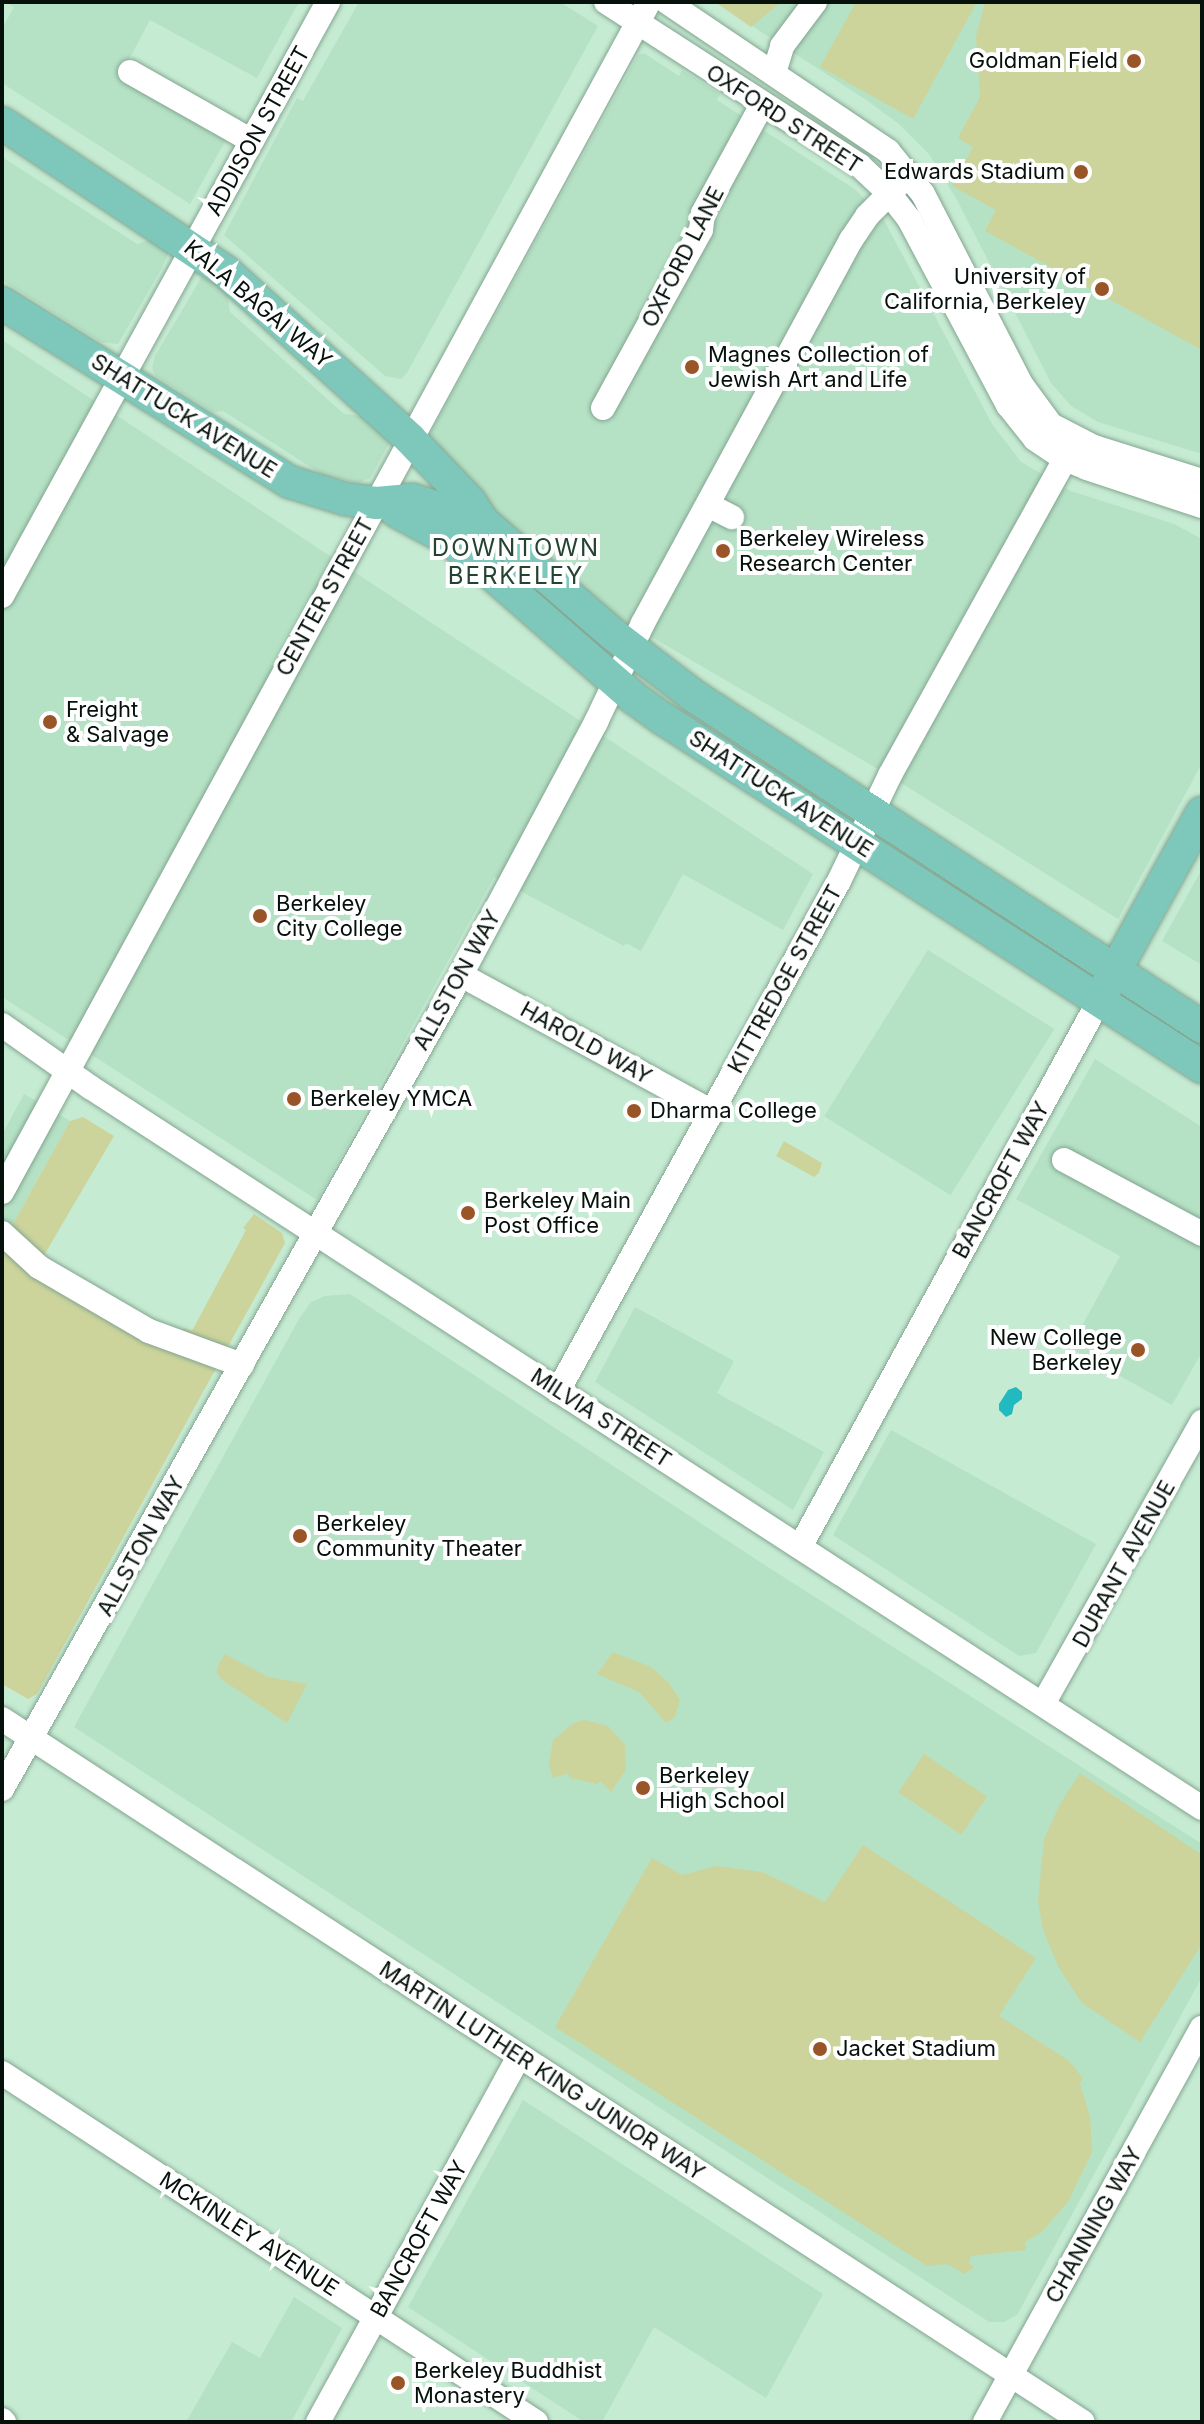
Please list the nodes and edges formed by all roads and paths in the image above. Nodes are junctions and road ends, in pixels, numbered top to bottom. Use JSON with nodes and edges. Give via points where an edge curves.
{"nodes":[{"id":1,"x":328,"y":2,"type":"edge"},
{"id":2,"x":606,"y":2,"type":"edge"},
{"id":3,"x":667,"y":2,"type":"edge"},
{"id":4,"x":815,"y":2,"type":"edge"},
{"id":5,"x":643,"y":12,"type":"edge"},
{"id":6,"x":130,"y":72,"type":"dead end"},
{"id":7,"x":774,"y":73,"type":"junction"},
{"id":8,"x":762,"y":105,"type":"junction"},
{"id":9,"x":2,"y":123,"type":"edge"},
{"id":10,"x":252,"y":141,"type":"junction"},
{"id":11,"x":909,"y":174,"type":"junction"},
{"id":12,"x":888,"y":192,"type":"junction"},
{"id":13,"x":194,"y":247,"type":"junction"},
{"id":14,"x":2,"y":303,"type":"edge"},
{"id":15,"x":122,"y":378,"type":"junction"},
{"id":16,"x":603,"y":408,"type":"dead end"},
{"id":17,"x":410,"y":439,"type":"junction"},
{"id":18,"x":1071,"y":450,"type":"junction"},
{"id":19,"x":1202,"y":481,"type":"edge"},
{"id":20,"x":376,"y":503,"type":"junction"},
{"id":21,"x":708,"y":505,"type":"junction"},
{"id":22,"x":1202,"y":506,"type":"edge"},
{"id":23,"x":732,"y":517,"type":"dead end"},
{"id":24,"x":483,"y":522,"type":"junction"},
{"id":25,"x":2,"y":596,"type":"edge"},
{"id":26,"x":631,"y":648,"type":"junction"},
{"id":27,"x":615,"y":682,"type":"junction"},
{"id":28,"x":873,"y":812,"type":"junction"},
{"id":29,"x":1202,"y":813,"type":"edge"},
{"id":30,"x":857,"y":843,"type":"junction"},
{"id":31,"x":1116,"y":970,"type":"junction"},
{"id":32,"x":461,"y":975,"type":"junction"},
{"id":33,"x":1099,"y":1001,"type":"junction"},
{"id":34,"x":2,"y":1025,"type":"edge"},
{"id":35,"x":1202,"y":1027,"type":"edge"},
{"id":36,"x":1202,"y":1067,"type":"edge"},
{"id":37,"x":68,"y":1070,"type":"junction"},
{"id":38,"x":712,"y":1112,"type":"junction"},
{"id":39,"x":1024,"y":1139,"type":"junction"},
{"id":40,"x":2,"y":1192,"type":"edge"},
{"id":41,"x":2,"y":1233,"type":"edge"},
{"id":42,"x":316,"y":1233,"type":"junction"},
{"id":43,"x":1202,"y":1234,"type":"edge"},
{"id":44,"x":242,"y":1365,"type":"junction"},
{"id":45,"x":558,"y":1391,"type":"junction"},
{"id":46,"x":1202,"y":1422,"type":"edge"},
{"id":47,"x":800,"y":1547,"type":"junction"},
{"id":48,"x":1043,"y":1704,"type":"junction"},
{"id":49,"x":2,"y":1719,"type":"edge"},
{"id":50,"x":31,"y":1739,"type":"junction"},
{"id":51,"x":2,"y":1789,"type":"edge"},
{"id":52,"x":1202,"y":1808,"type":"edge"},
{"id":53,"x":1202,"y":2028,"type":"edge"},
{"id":54,"x":519,"y":2056,"type":"junction"},
{"id":55,"x":2,"y":2073,"type":"edge"},
{"id":56,"x":376,"y":2317,"type":"junction"},
{"id":57,"x":1011,"y":2375,"type":"junction"},
{"id":58,"x":318,"y":2422,"type":"edge"},
{"id":59,"x":536,"y":2422,"type":"edge"},
{"id":60,"x":985,"y":2422,"type":"edge"},
{"id":61,"x":1083,"y":2422,"type":"edge"}],
"edges":[{"from":1,"to":10,"type":"street","name":"ADDISON STREET"},
{"from":2,"to":5,"type":"street","name":"OXFORD STREET"},
{"from":3,"to":7,"type":"street","name":"OXFORD STREET"},
{"from":4,"to":7,"type":"street","via":[[782,46]]},
{"from":5,"to":8,"type":"street","name":"OXFORD STREET"},
{"from":5,"to":17,"type":"street","name":"CENTER STREET"},
{"from":6,"to":10,"type":"street"},
{"from":7,"to":11,"type":"street","name":"OXFORD STREET","via":[[879,142]]},
{"from":8,"to":12,"type":"street","name":"OXFORD STREET","via":[[860,166]]},
{"from":8,"to":16,"type":"street","name":"OXFORD LANE","via":[[703,213],[701,230]]},
{"from":9,"to":13,"type":"main road","name":"KALA BAGAI WAY"},
{"from":10,"to":13,"type":"street","name":"ADDISON STREET"},
{"from":11,"to":12,"type":"street","name":"ALLSTON WAY"},
{"from":11,"to":18,"type":"street","name":"OXFORD STREET","via":[[1030,400]]},
{"from":12,"to":18,"type":"street","name":"OXFORD STREET","via":[[909,219],[1021,425]]},
{"from":12,"to":21,"type":"street","name":"ALLSTON WAY","via":[[851,240]]},
{"from":13,"to":15,"type":"street","name":"ADDISON STREET"},
{"from":13,"to":17,"type":"main road","name":"KALA BAGAI WAY","via":[[244,286]]},
{"from":14,"to":15,"type":"main road","name":"SHATTUCK AVENUE"},
{"from":15,"to":20,"type":"main road","name":"SHATTUCK AVENUE","via":[[270,472],[317,493]]},
{"from":15,"to":25,"type":"street","name":"ADDISON STREET"},
{"from":17,"to":20,"type":"street","name":"CENTER STREET"},
{"from":17,"to":24,"type":"main road","name":"KALA BAGAI WAY"},
{"from":18,"to":19,"type":"street"},
{"from":18,"to":22,"type":"street"},
{"from":18,"to":28,"type":"street","name":"KITTREDGE STREET"},
{"from":20,"to":24,"type":"main road","name":"SHATTUCK AVENUE","via":[[413,500]]},
{"from":20,"to":27,"type":"main road","name":"SHATTUCK AVENUE","via":[[448,539]]},
{"from":20,"to":37,"type":"street","name":"CENTER STREET"},
{"from":21,"to":23,"type":"street"},
{"from":21,"to":26,"type":"street","name":"ALLSTON WAY"},
{"from":24,"to":26,"type":"main road","name":"SHATTUCK AVENUE"},
{"from":26,"to":27,"type":"street","name":"ALLSTON WAY"},
{"from":26,"to":28,"type":"main road","name":"SHATTUCK AVENUE","via":[[705,704]]},
{"from":27,"to":30,"type":"main road","name":"SHATTUCK AVENUE"},
{"from":27,"to":32,"type":"street","name":"ALLSTON WAY"},
{"from":28,"to":30,"type":"street","name":"KITTREDGE STREET"},
{"from":28,"to":31,"type":"main road","name":"SHATTUCK AVENUE"},
{"from":29,"to":31,"type":"main road","name":"BANCROFT WAY"},
{"from":30,"to":33,"type":"main road","name":"SHATTUCK AVENUE"},
{"from":30,"to":38,"type":"street","name":"KITTREDGE STREET"},
{"from":31,"to":33,"type":"main road","name":"BANCROFT WAY"},
{"from":31,"to":35,"type":"main road","name":"SHATTUCK AVENUE"},
{"from":32,"to":38,"type":"street","name":"HAROLD WAY"},
{"from":32,"to":42,"type":"street","name":"ALLSTON WAY"},
{"from":33,"to":36,"type":"main road","name":"SHATTUCK AVENUE"},
{"from":33,"to":39,"type":"street","name":"BANCROFT WAY"},
{"from":34,"to":37,"type":"street","name":"MILVIA STREET"},
{"from":37,"to":40,"type":"street","name":"CENTER STREET"},
{"from":37,"to":42,"type":"street","name":"MILVIA STREET"},
{"from":38,"to":45,"type":"street","name":"KITTREDGE STREET"},
{"from":39,"to":43,"type":"street"},
{"from":39,"to":47,"type":"street","name":"BANCROFT WAY"},
{"from":41,"to":44,"type":"street","via":[[39,1267],[149,1331]]},
{"from":42,"to":44,"type":"street","name":"ALLSTON WAY"},
{"from":42,"to":45,"type":"street","name":"MILVIA STREET"},
{"from":44,"to":50,"type":"street","name":"ALLSTON WAY"},
{"from":45,"to":47,"type":"street","name":"MILVIA STREET"},
{"from":46,"to":48,"type":"street","name":"DURANT AVENUE"},
{"from":47,"to":48,"type":"street","name":"MILVIA STREET"},
{"from":48,"to":52,"type":"street","name":"MILVIA STREET"},
{"from":49,"to":50,"type":"street","name":"MARTIN LUTHER KING JUNIOR WAY"},
{"from":50,"to":51,"type":"street","name":"ALLSTON WAY"},
{"from":50,"to":54,"type":"street","name":"MARTIN LUTHER KING JUNIOR WAY"},
{"from":53,"to":57,"type":"street","name":"CHANNING WAY"},
{"from":54,"to":56,"type":"street","name":"BANCROFT WAY"},
{"from":54,"to":57,"type":"street","name":"MARTIN LUTHER KING JUNIOR WAY"},
{"from":55,"to":56,"type":"street","name":"MCKINLEY AVENUE"},
{"from":56,"to":58,"type":"street","name":"BANCROFT WAY"},
{"from":56,"to":59,"type":"street","name":"MCKINLEY AVENUE"},
{"from":57,"to":60,"type":"street","name":"CHANNING WAY"},
{"from":57,"to":61,"type":"street","name":"MARTIN LUTHER KING JUNIOR WAY"}]}
